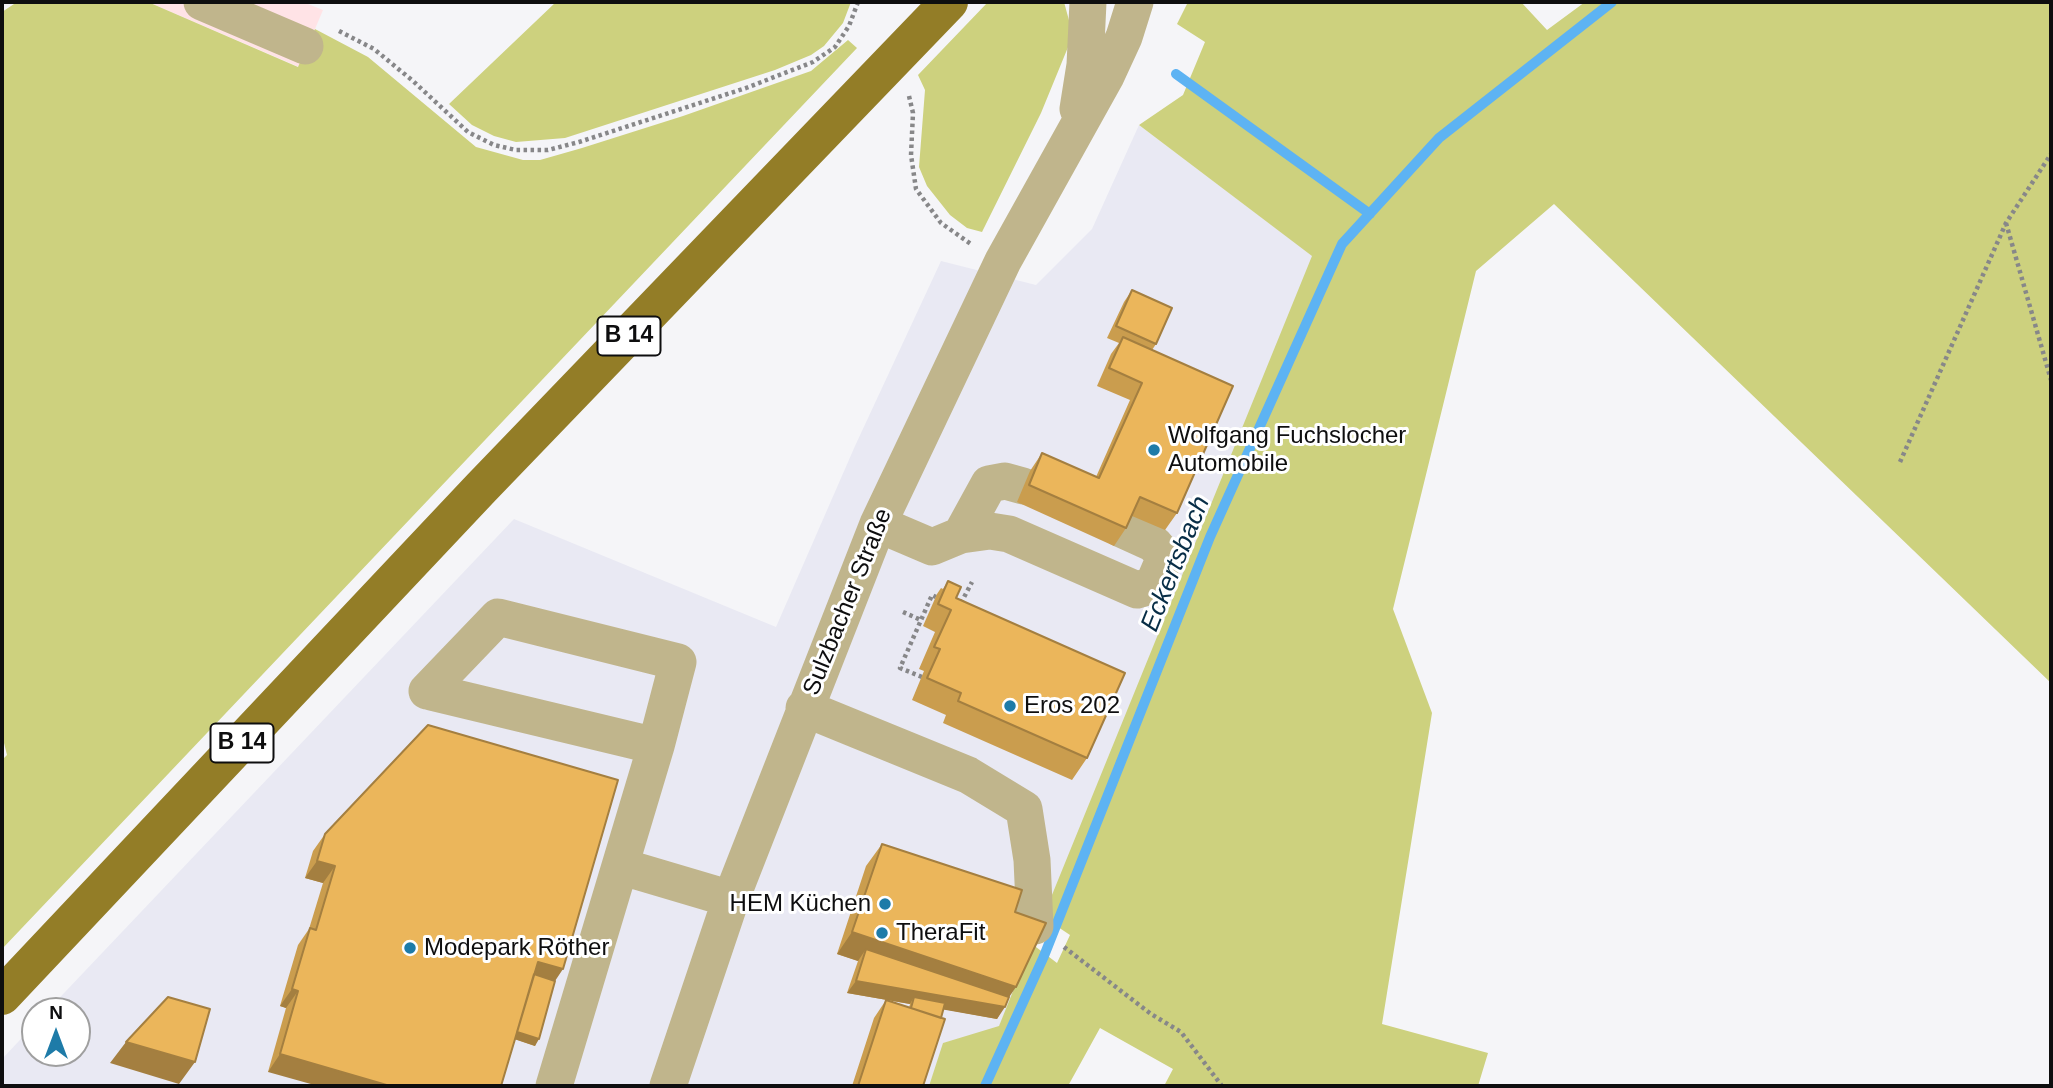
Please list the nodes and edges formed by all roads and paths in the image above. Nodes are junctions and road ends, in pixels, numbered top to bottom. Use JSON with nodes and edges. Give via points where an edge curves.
{"nodes":[{"id":1,"x":202,"y":2,"type":"edge"},
{"id":2,"x":858,"y":2,"type":"edge"},
{"id":3,"x":949,"y":2,"type":"edge"},
{"id":4,"x":1088,"y":2,"type":"edge"},
{"id":5,"x":1135,"y":2,"type":"edge"},
{"id":6,"x":339,"y":30,"type":"dead end"},
{"id":7,"x":305,"y":46,"type":"dead end"},
{"id":8,"x":907,"y":88,"type":"dead end"},
{"id":9,"x":1073,"y":138,"type":"junction"},
{"id":10,"x":2051,"y":153,"type":"edge"},
{"id":11,"x":2006,"y":223,"type":"junction"},
{"id":12,"x":975,"y":248,"type":"dead end"},
{"id":13,"x":2051,"y":380,"type":"edge"},
{"id":14,"x":1900,"y":462,"type":"dead end"},
{"id":15,"x":1023,"y":486,"type":"dead end"},
{"id":16,"x":878,"y":524,"type":"junction"},
{"id":17,"x":1121,"y":530,"type":"edge"},
{"id":18,"x":961,"y":535,"type":"junction"},
{"id":19,"x":972,"y":582,"type":"dead end"},
{"id":20,"x":936,"y":597,"type":"dead end"},
{"id":21,"x":959,"y":607,"type":"edge"},
{"id":22,"x":903,"y":611,"type":"dead end"},
{"id":23,"x":922,"y":620,"type":"junction"},
{"id":24,"x":922,"y":677,"type":"dead end"},
{"id":25,"x":804,"y":708,"type":"junction"},
{"id":26,"x":656,"y":746,"type":"junction"},
{"id":27,"x":623,"y":867,"type":"dead end"},
{"id":28,"x":731,"y":899,"type":"junction"},
{"id":29,"x":1035,"y":926,"type":"edge"},
{"id":30,"x":1068,"y":950,"type":"dead end"},
{"id":31,"x":2,"y":996,"type":"edge"},
{"id":32,"x":547,"y":1078,"type":"edge"},
{"id":33,"x":668,"y":1086,"type":"edge"},
{"id":34,"x":1222,"y":1086,"type":"edge"}],
"edges":[{"from":1,"to":7,"type":"street"},
{"from":2,"to":6,"type":"path","via":[[835,47],[813,62],[746,88],[548,150],[516,150],[468,132],[374,49]]},
{"from":3,"to":31,"type":"main road","number":"B 14","via":[[481,488]]},
{"from":4,"to":9,"type":"street","via":[[1085,65]]},
{"from":5,"to":9,"type":"street","name":"Sulzbacher Straße","via":[[1124,37]]},
{"from":8,"to":12,"type":"path","via":[[913,113],[911,155],[916,189],[941,223]]},
{"from":9,"to":16,"type":"street","name":"Sulzbacher Straße","via":[[1003,261]]},
{"from":10,"to":11,"type":"path"},
{"from":11,"to":13,"type":"path"},
{"from":11,"to":14,"type":"path"},
{"from":15,"to":18,"type":"street","via":[[1005,481],[989,484]]},
{"from":16,"to":18,"type":"street","via":[[932,547]]},
{"from":16,"to":25,"type":"street","name":"Sulzbacher Straße"},
{"from":17,"to":18,"type":"street","via":[[1154,544],[1165,557],[1153,585],[1137,590],[1009,534]]},
{"from":19,"to":21,"type":"path"},
{"from":20,"to":23,"type":"path","via":[[932,596]]},
{"from":22,"to":23,"type":"path"},
{"from":23,"to":24,"type":"path","via":[[900,668]]},
{"from":25,"to":28,"type":"street","name":"Sulzbacher Straße"},
{"from":25,"to":29,"type":"street","via":[[968,775],[1024,809]]},
{"from":26,"to":26,"type":"street","via":[[678,662],[498,617],[427,691]]},
{"from":26,"to":32,"type":"street"},
{"from":27,"to":28,"type":"street"},
{"from":28,"to":33,"type":"street","name":"Sulzbacher Straße"},
{"from":30,"to":34,"type":"path","via":[[1181,1032]]}]}
